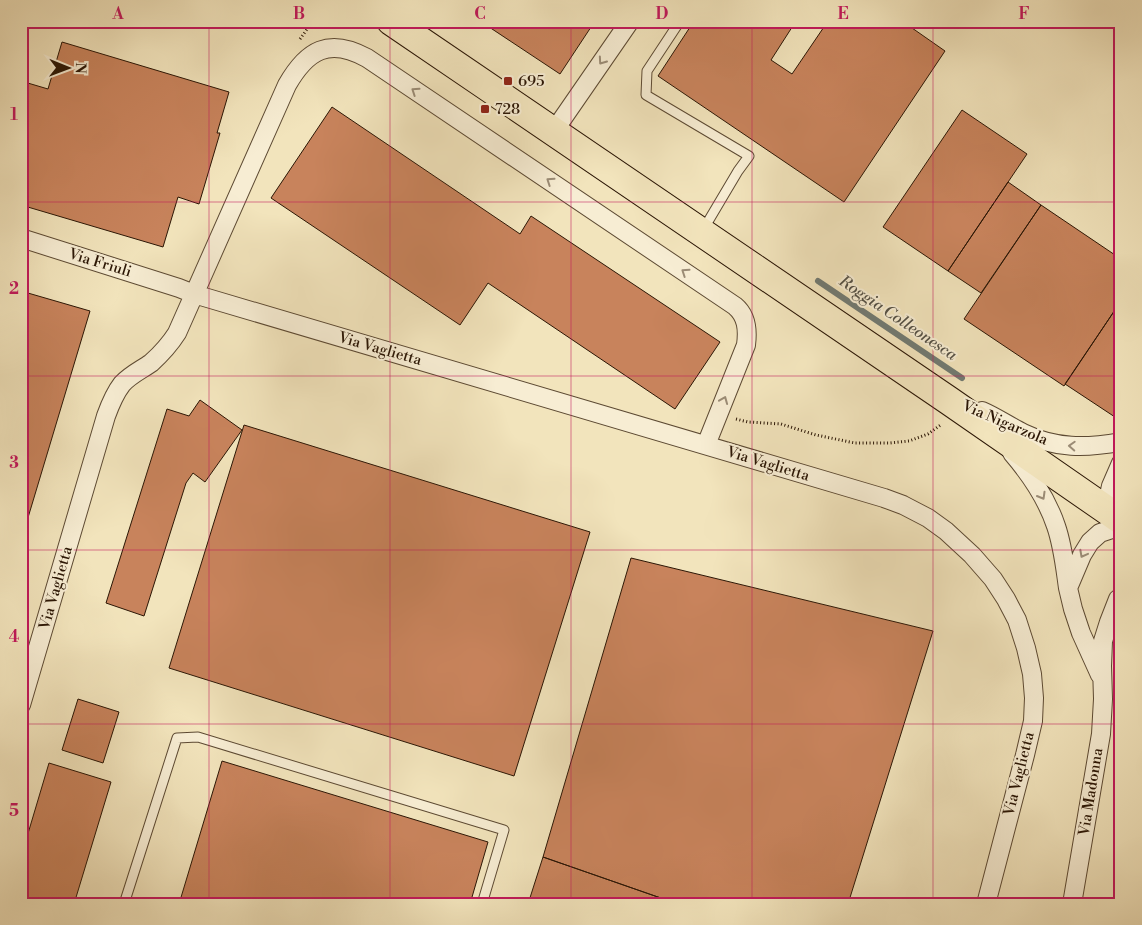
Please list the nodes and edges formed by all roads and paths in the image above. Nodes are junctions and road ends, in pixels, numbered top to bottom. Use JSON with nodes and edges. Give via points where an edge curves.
{"nodes":[{"id":1,"x":391,"y":21,"type":"edge"},
{"id":2,"x":630,"y":21,"type":"edge"},
{"id":3,"x":680,"y":21,"type":"edge"},
{"id":4,"x":554,"y":132,"type":"junction"},
{"id":5,"x":702,"y":232,"type":"junction"},
{"id":6,"x":21,"y":238,"type":"edge"},
{"id":7,"x":187,"y":291,"type":"junction"},
{"id":8,"x":945,"y":412,"type":"junction"},
{"id":9,"x":748,"y":422,"type":"dead end"},
{"id":10,"x":992,"y":430,"type":"junction"},
{"id":11,"x":1121,"y":442,"type":"edge"},
{"id":12,"x":706,"y":445,"type":"junction"},
{"id":13,"x":1121,"y":463,"type":"edge"},
{"id":14,"x":1117,"y":515,"type":"edge"},
{"id":15,"x":1068,"y":588,"type":"junction"},
{"id":16,"x":1120,"y":596,"type":"edge"},
{"id":17,"x":1103,"y":680,"type":"junction"},
{"id":18,"x":21,"y":705,"type":"edge"},
{"id":19,"x":124,"y":904,"type":"edge"},
{"id":20,"x":482,"y":904,"type":"edge"},
{"id":21,"x":986,"y":904,"type":"edge"},
{"id":22,"x":1072,"y":904,"type":"edge"}],
"edges":[{"from":1,"to":4,"type":"main road"},
{"from":2,"to":4,"type":"street","one_way":true},
{"from":3,"to":5,"type":"lane","via":[[647,71],[646,95],[749,156]]},
{"from":4,"to":5,"type":"main road"},
{"from":5,"to":8,"type":"main road"},
{"from":6,"to":7,"type":"street","name":"Via Friuli"},
{"from":7,"to":12,"type":"street","name":"Via Vaglietta"},
{"from":12,"to":7,"type":"street","one_way":true,"via":[[746,346],[746,325],[741,312],[360,54],[344,48],[319,51],[292,77]]},
{"from":7,"to":18,"type":"street","name":"Via Vaglietta","via":[[180,326],[169,344],[156,359],[121,386],[110,408]]},
{"from":8,"to":9,"type":"path","via":[[928,434],[890,443],[855,442],[816,435],[782,424]]},
{"from":8,"to":10,"type":"main road"},
{"from":11,"to":8,"type":"street","name":"Via Nigarzola","one_way":true,"via":[[1087,447],[1058,445],[1033,438],[984,411]]},
{"from":10,"to":14,"type":"main road"},
{"from":10,"to":15,"type":"street","name":"Via Madonna","one_way":true,"via":[[1034,482],[1054,518]]},
{"from":12,"to":21,"type":"street","name":"Via Vaglietta","via":[[884,498],[913,510],[946,531],[972,555],[1000,589],[1017,620],[1026,648],[1034,704],[1033,721]]},
{"from":13,"to":14,"type":"street","via":[[1111,486]]},
{"from":14,"to":15,"type":"street","one_way":true,"via":[[1112,529],[1100,533],[1090,542]]},
{"from":15,"to":17,"type":"street","name":"Via Madonna","via":[[1080,633]]},
{"from":16,"to":17,"type":"street","name":"Via Madonna","via":[[1103,641]]},
{"from":17,"to":22,"type":"street","name":"Via Madonna","via":[[1100,744]]},
{"from":19,"to":20,"type":"lane","via":[[177,738],[198,737],[504,830]]}]}
